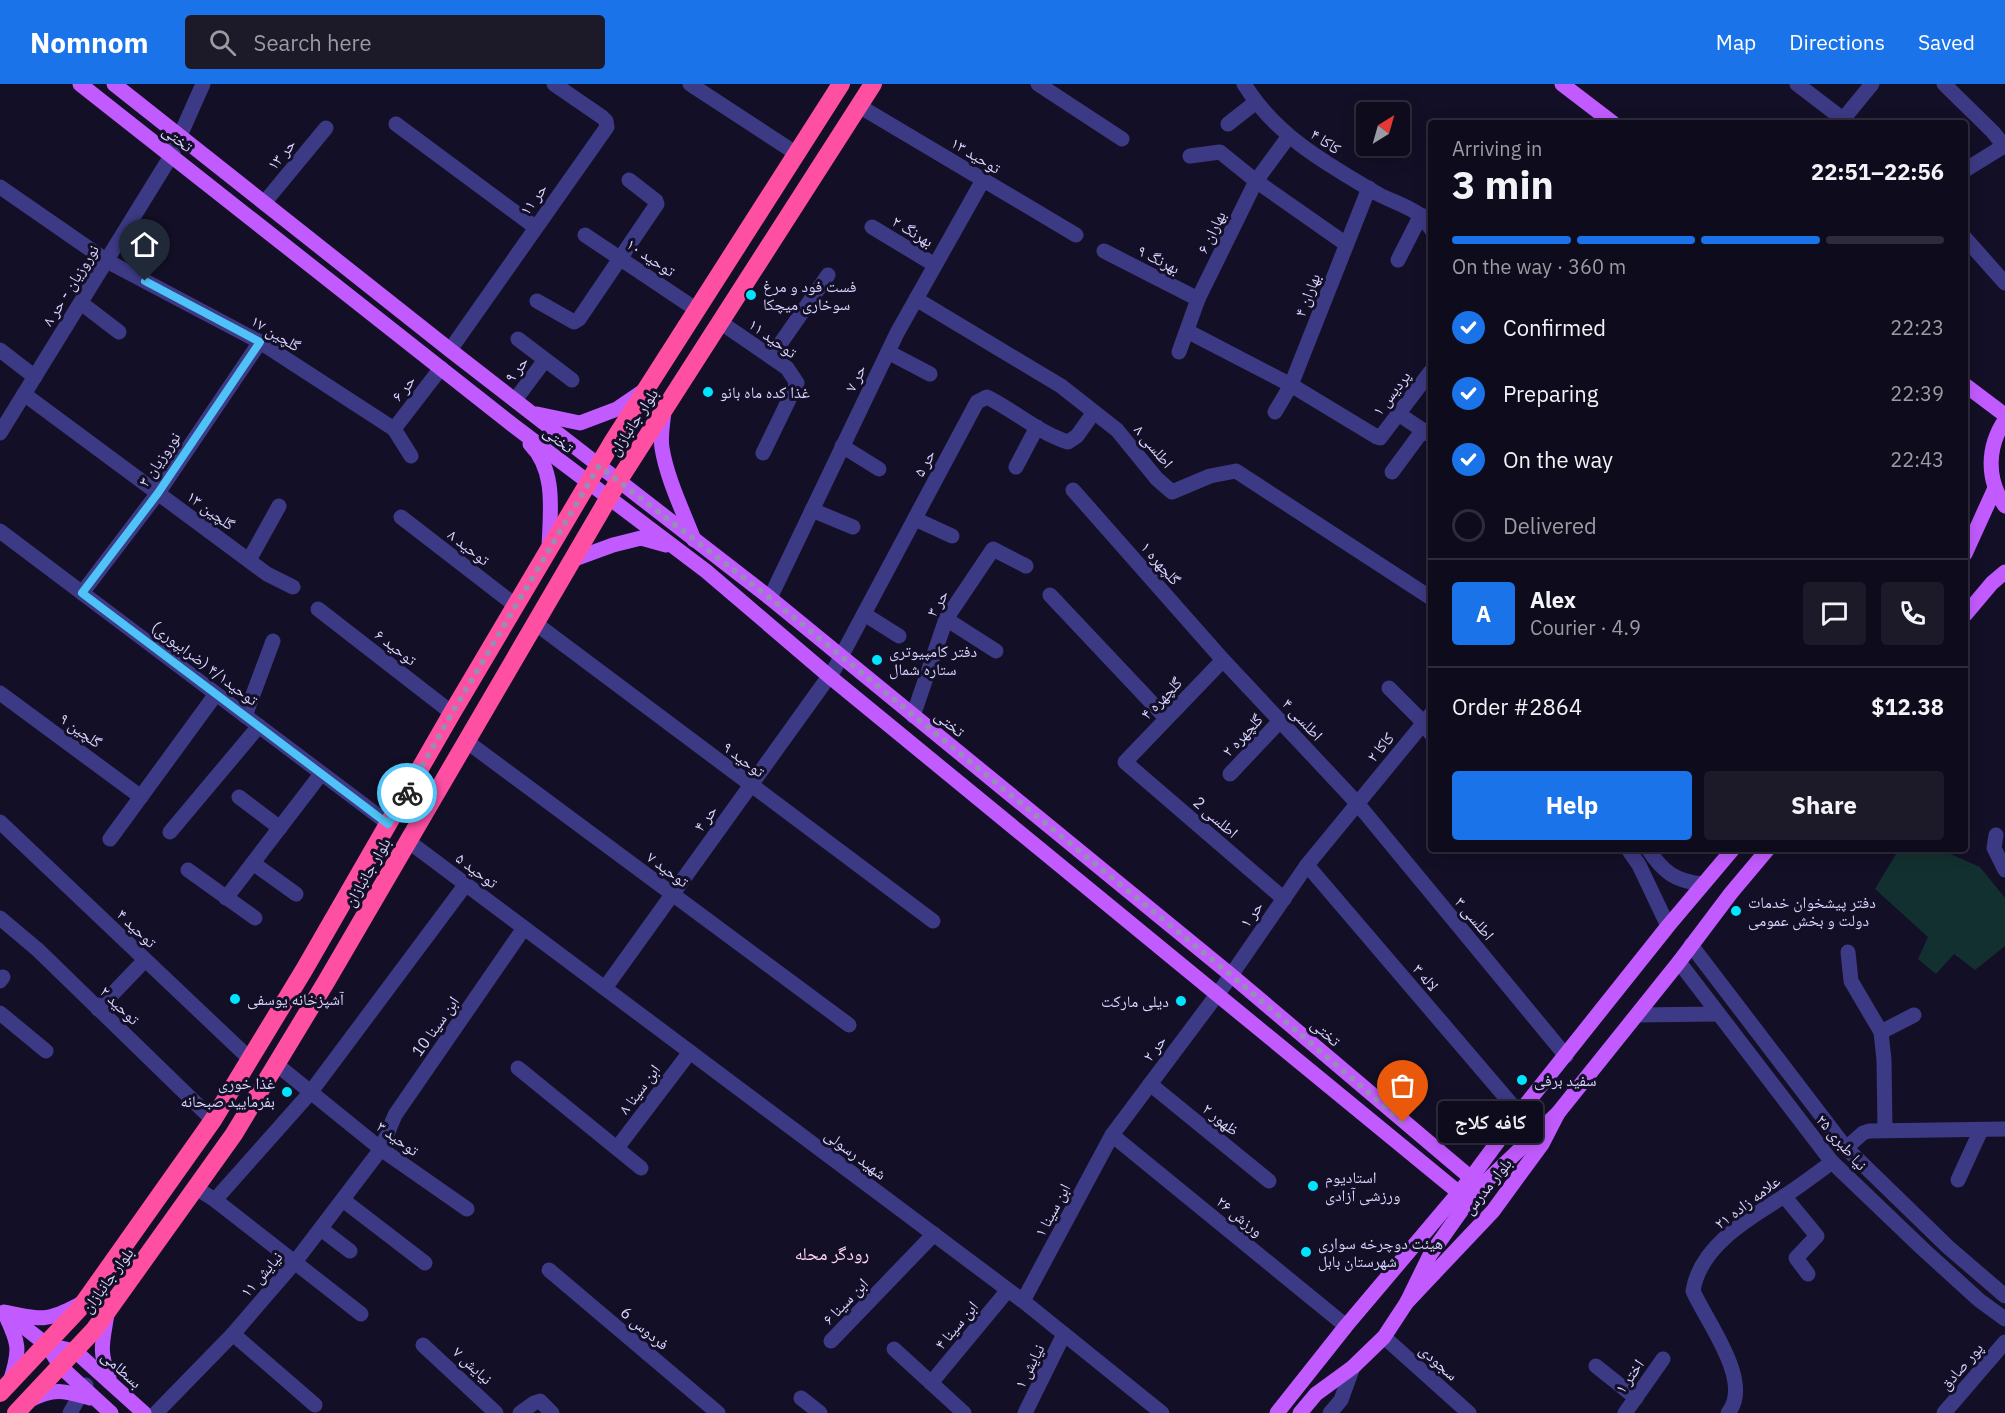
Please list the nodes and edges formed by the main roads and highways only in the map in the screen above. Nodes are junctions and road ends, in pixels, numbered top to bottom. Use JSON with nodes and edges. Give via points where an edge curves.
{"nodes":[{"id":1,"x":80,"y":84,"type":"edge"},
{"id":2,"x":114,"y":84,"type":"edge"},
{"id":3,"x":841,"y":84,"type":"edge"},
{"id":4,"x":873,"y":84,"type":"edge"},
{"id":5,"x":1562,"y":84,"type":"edge"},
{"id":6,"x":1609,"y":120,"type":"edge"},
{"id":7,"x":1968,"y":387,"type":"edge"},
{"id":8,"x":647,"y":389,"type":"junction"},
{"id":9,"x":664,"y":409,"type":"junction"},
{"id":10,"x":531,"y":413,"type":"junction"},
{"id":11,"x":2005,"y":415,"type":"edge"},
{"id":12,"x":2005,"y":420,"type":"edge"},
{"id":13,"x":514,"y":426,"type":"junction"},
{"id":14,"x":599,"y":466,"type":"junction"},
{"id":15,"x":619,"y":480,"type":"junction"},
{"id":16,"x":588,"y":484,"type":"junction"},
{"id":17,"x":1995,"y":488,"type":"junction"},
{"id":18,"x":608,"y":499,"type":"junction"},
{"id":19,"x":2005,"y":506,"type":"edge"},
{"id":20,"x":694,"y":540,"type":"junction"},
{"id":21,"x":1968,"y":547,"type":"edge"},
{"id":22,"x":549,"y":548,"type":"junction"},
{"id":23,"x":677,"y":548,"type":"junction"},
{"id":24,"x":572,"y":560,"type":"junction"},
{"id":25,"x":2005,"y":572,"type":"edge"},
{"id":26,"x":1968,"y":611,"type":"edge"},
{"id":27,"x":835,"y":667,"type":"junction"},
{"id":28,"x":1730,"y":852,"type":"edge"},
{"id":29,"x":1765,"y":852,"type":"edge"},
{"id":30,"x":1225,"y":984,"type":"junction"},
{"id":31,"x":1558,"y":1113,"type":"junction"},
{"id":32,"x":1468,"y":1188,"type":"junction"},
{"id":33,"x":85,"y":1302,"type":"junction"},
{"id":34,"x":1407,"y":1302,"type":"junction"},
{"id":35,"x":2,"y":1311,"type":"edge"},
{"id":36,"x":107,"y":1314,"type":"junction"},
{"id":37,"x":47,"y":1345,"type":"junction"},
{"id":38,"x":75,"y":1351,"type":"junction"},
{"id":39,"x":61,"y":1367,"type":"junction"},
{"id":40,"x":111,"y":1383,"type":"junction"},
{"id":41,"x":5,"y":1388,"type":"edge"},
{"id":42,"x":86,"y":1392,"type":"junction"},
{"id":43,"x":22,"y":1407,"type":"edge"},
{"id":44,"x":111,"y":1413,"type":"edge"},
{"id":45,"x":144,"y":1413,"type":"edge"},
{"id":46,"x":1276,"y":1413,"type":"edge"},
{"id":47,"x":1300,"y":1413,"type":"edge"}],
"edges":[{"from":1,"to":13,"type":"main road","name":"تختی"},
{"from":2,"to":10,"type":"main road","name":"تختی"},
{"from":3,"to":8,"type":"highway","name":"بلوار جانبازان"},
{"from":4,"to":9,"type":"highway","name":"بلوار جانبازان"},
{"from":5,"to":6,"type":"main road"},
{"from":7,"to":11,"type":"main road"},
{"from":8,"to":10,"type":"main road","via":[[617,409],[580,423]]},
{"from":8,"to":14,"type":"highway","name":"بلوار جانبازان"},
{"from":9,"to":15,"type":"highway","name":"بلوار جانبازان"},
{"from":9,"to":20,"type":"main road","via":[[662,448]]},
{"from":10,"to":14,"type":"main road","name":"تختی"},
{"from":12,"to":17,"type":"main road","via":[[1991,450]]},
{"from":13,"to":16,"type":"main road","name":"تختی"},
{"from":13,"to":22,"type":"main road","via":[[536,450],[550,480]]},
{"from":14,"to":15,"type":"main road","name":"تختی"},
{"from":14,"to":16,"type":"highway","name":"بلوار جانبازان"},
{"from":15,"to":18,"type":"highway","name":"بلوار جانبازان"},
{"from":15,"to":20,"type":"main road","name":"تختی"},
{"from":16,"to":18,"type":"main road","name":"تختی"},
{"from":16,"to":22,"type":"highway","name":"بلوار جانبازان"},
{"from":17,"to":19,"type":"main road"},
{"from":17,"to":21,"type":"main road"},
{"from":18,"to":23,"type":"main road","name":"تختی"},
{"from":18,"to":24,"type":"highway","name":"بلوار جانبازان"},
{"from":20,"to":27,"type":"main road","name":"تختی","via":[[770,598]]},
{"from":22,"to":33,"type":"highway","name":"بلوار جانبازان","via":[[213,1120]]},
{"from":23,"to":24,"type":"main road","via":[[641,538]]},
{"from":23,"to":27,"type":"main road","name":"تختی"},
{"from":24,"to":36,"type":"highway","name":"بلوار جانبازان","via":[[234,1134]]},
{"from":25,"to":26,"type":"main road"},
{"from":27,"to":30,"type":"main road","name":"تختی"},
{"from":27,"to":30,"type":"main road","name":"تختی","via":[[913,716]]},
{"from":28,"to":32,"type":"main road","name":"بلوار مدرس","via":[[1519,1113]]},
{"from":29,"to":31,"type":"main road","name":"بلوار مدرس"},
{"from":30,"to":32,"type":"main road","name":"تختی"},
{"from":30,"to":32,"type":"main road","name":"تختی"},
{"from":31,"to":32,"type":"main road"},
{"from":31,"to":34,"type":"main road","name":"بلوار مدرس","via":[[1515,1183]]},
{"from":32,"to":34,"type":"main road"},
{"from":32,"to":46,"type":"main road","name":"بلوار مدرس","via":[[1346,1326]]},
{"from":33,"to":35,"type":"main road","via":[[44,1319]]},
{"from":33,"to":37,"type":"highway","name":"بلوار جانبازان"},
{"from":34,"to":47,"type":"main road","name":"بلوار مدرس","via":[[1384,1337],[1353,1367],[1316,1394]]},
{"from":35,"to":37,"type":"main road"},
{"from":35,"to":41,"type":"main road","via":[[18,1347],[18,1359]]},
{"from":36,"to":38,"type":"highway","name":"بلوار جانبازان"},
{"from":36,"to":40,"type":"main road","via":[[101,1347]]},
{"from":37,"to":38,"type":"main road"},
{"from":37,"to":39,"type":"main road"},
{"from":37,"to":41,"type":"highway","name":"بلوار جانبازان"},
{"from":38,"to":39,"type":"highway","name":"بلوار جانبازان"},
{"from":38,"to":40,"type":"main road","name":"بسطامی"},
{"from":39,"to":42,"type":"main road"},
{"from":39,"to":43,"type":"highway","name":"بلوار جانبازان"},
{"from":40,"to":45,"type":"main road","name":"بسطامی"},
{"from":42,"to":43,"type":"main road","via":[[57,1390]]},
{"from":42,"to":44,"type":"main road"}]}
